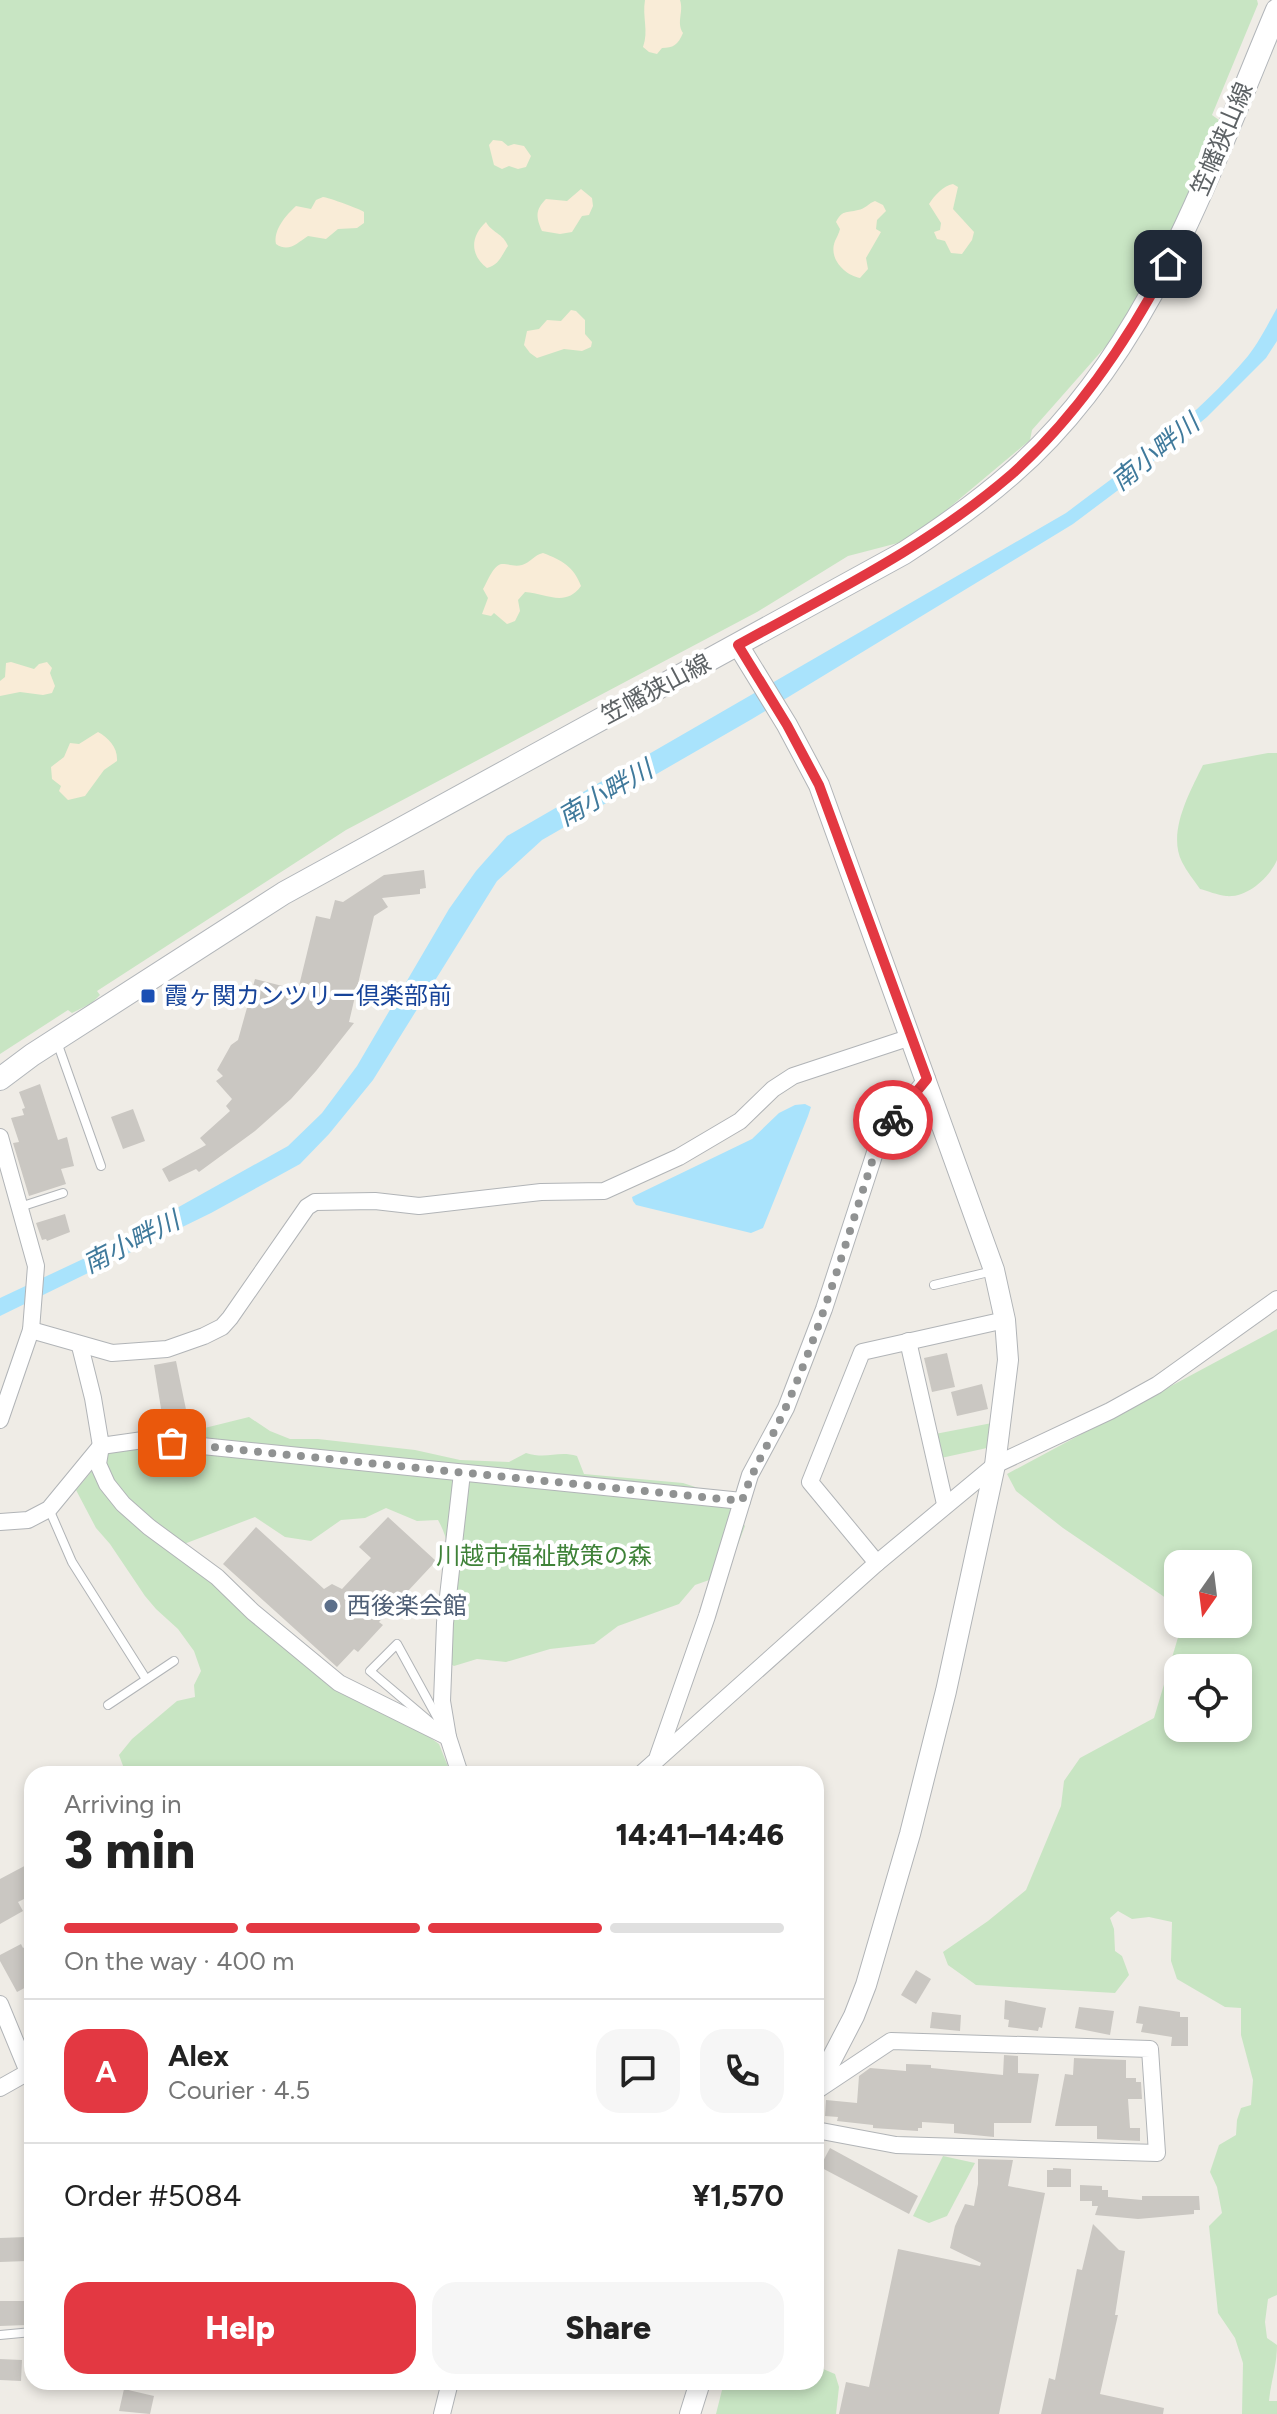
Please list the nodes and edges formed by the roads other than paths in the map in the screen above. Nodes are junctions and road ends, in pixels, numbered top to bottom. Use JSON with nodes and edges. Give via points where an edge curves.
{"nodes":[{"id":1,"x":1277,"y":10,"type":"edge"},
{"id":2,"x":738,"y":645,"type":"junction"},
{"id":3,"x":911,"y":1037,"type":"junction"},
{"id":4,"x":56,"y":1039,"type":"junction"},
{"id":5,"x":0,"y":1079,"type":"edge"},
{"id":6,"x":927,"y":1079,"type":"junction"},
{"id":7,"x":0,"y":1137,"type":"edge"},
{"id":8,"x":101,"y":1166,"type":"dead end"},
{"id":9,"x":63,"y":1193,"type":"dead end"},
{"id":10,"x":20,"y":1207,"type":"junction"},
{"id":11,"x":994,"y":1270,"type":"junction"},
{"id":12,"x":934,"y":1285,"type":"dead end"},
{"id":13,"x":1277,"y":1299,"type":"edge"},
{"id":14,"x":1005,"y":1320,"type":"junction"},
{"id":15,"x":31,"y":1329,"type":"junction"},
{"id":16,"x":908,"y":1341,"type":"junction"},
{"id":17,"x":80,"y":1346,"type":"junction"},
{"id":18,"x":0,"y":1420,"type":"edge"},
{"id":19,"x":101,"y":1446,"type":"junction"},
{"id":20,"x":995,"y":1465,"type":"junction"},
{"id":21,"x":462,"y":1473,"type":"junction"},
{"id":22,"x":742,"y":1501,"type":"junction"},
{"id":23,"x":945,"y":1504,"type":"junction"},
{"id":24,"x":49,"y":1509,"type":"junction"},
{"id":25,"x":0,"y":1522,"type":"edge"},
{"id":26,"x":877,"y":1563,"type":"junction"},
{"id":27,"x":174,"y":1661,"type":"dead end"},
{"id":28,"x":146,"y":1679,"type":"junction"},
{"id":29,"x":108,"y":1705,"type":"dead end"},
{"id":30,"x":448,"y":1737,"type":"junction"},
{"id":31,"x":657,"y":1757,"type":"junction"},
{"id":32,"x":457,"y":1766,"type":"edge"},
{"id":33,"x":649,"y":1766,"type":"edge"},
{"id":34,"x":1,"y":2009,"type":"edge"},
{"id":35,"x":24,"y":2058,"type":"edge"},
{"id":36,"x":24,"y":2074,"type":"edge"},
{"id":37,"x":824,"y":2074,"type":"edge"},
{"id":38,"x":824,"y":2085,"type":"edge"},
{"id":39,"x":0,"y":2088,"type":"edge"},
{"id":40,"x":824,"y":2132,"type":"edge"},
{"id":41,"x":24,"y":2333,"type":"edge"},
{"id":42,"x":0,"y":2335,"type":"edge"},
{"id":43,"x":448,"y":2390,"type":"edge"},
{"id":44,"x":698,"y":2390,"type":"edge"},
{"id":45,"x":442,"y":2414,"type":"edge"},
{"id":46,"x":690,"y":2414,"type":"edge"}],
"edges":[{"from":1,"to":2,"type":"main road","name":"笠幡狭山線","via":[[1146,305],[1069,413],[1013,473],[940,529]]},
{"from":2,"to":3,"type":"street","via":[[819,785]]},
{"from":2,"to":4,"type":"main road","name":"笠幡狭山線","via":[[284,893]]},
{"from":3,"to":6,"type":"street"},
{"from":3,"to":17,"type":"street","via":[[793,1076],[740,1121],[679,1157],[604,1191],[541,1192],[419,1206],[315,1202],[222,1327],[167,1349],[112,1353]]},
{"from":4,"to":5,"type":"main road","name":"笠幡狭山線"},
{"from":4,"to":8,"type":"lane"},
{"from":6,"to":11,"type":"street"},
{"from":6,"to":22,"type":"street","via":[[881,1134],[824,1309]]},
{"from":7,"to":10,"type":"street"},
{"from":9,"to":10,"type":"lane"},
{"from":10,"to":15,"type":"street","via":[[36,1266]]},
{"from":11,"to":12,"type":"lane"},
{"from":11,"to":14,"type":"street"},
{"from":13,"to":20,"type":"street","via":[[1157,1385]]},
{"from":14,"to":16,"type":"street"},
{"from":14,"to":20,"type":"street","via":[[1008,1360]]},
{"from":15,"to":17,"type":"street"},
{"from":15,"to":18,"type":"street"},
{"from":16,"to":23,"type":"street"},
{"from":16,"to":26,"type":"street","via":[[862,1352],[810,1482]]},
{"from":17,"to":19,"type":"street"},
{"from":19,"to":21,"type":"street","via":[[143,1440]]},
{"from":19,"to":24,"type":"street"},
{"from":19,"to":30,"type":"street","via":[[98,1464],[107,1484],[149,1527],[217,1577],[339,1683]]},
{"from":20,"to":23,"type":"street"},
{"from":20,"to":37,"type":"street","via":[[910,1834],[866,1985]]},
{"from":21,"to":22,"type":"street"},
{"from":21,"to":30,"type":"street","via":[[445,1623],[442,1701]]},
{"from":22,"to":31,"type":"street"},
{"from":23,"to":26,"type":"street"},
{"from":24,"to":25,"type":"street","via":[[28,1520]]},
{"from":24,"to":28,"type":"lane","via":[[72,1562]]},
{"from":26,"to":31,"type":"street"},
{"from":27,"to":28,"type":"lane"},
{"from":28,"to":29,"type":"lane"},
{"from":30,"to":30,"type":"lane","via":[[370,1671],[397,1644],[440,1724]]},
{"from":30,"to":32,"type":"street"},
{"from":31,"to":33,"type":"street"},
{"from":34,"to":35,"type":"street"},
{"from":36,"to":39,"type":"street"},
{"from":38,"to":40,"type":"street","via":[[891,2041],[1150,2049],[1157,2153],[896,2145]]},
{"from":41,"to":42,"type":"lane"},
{"from":43,"to":45,"type":"street"},
{"from":44,"to":46,"type":"street"}]}
